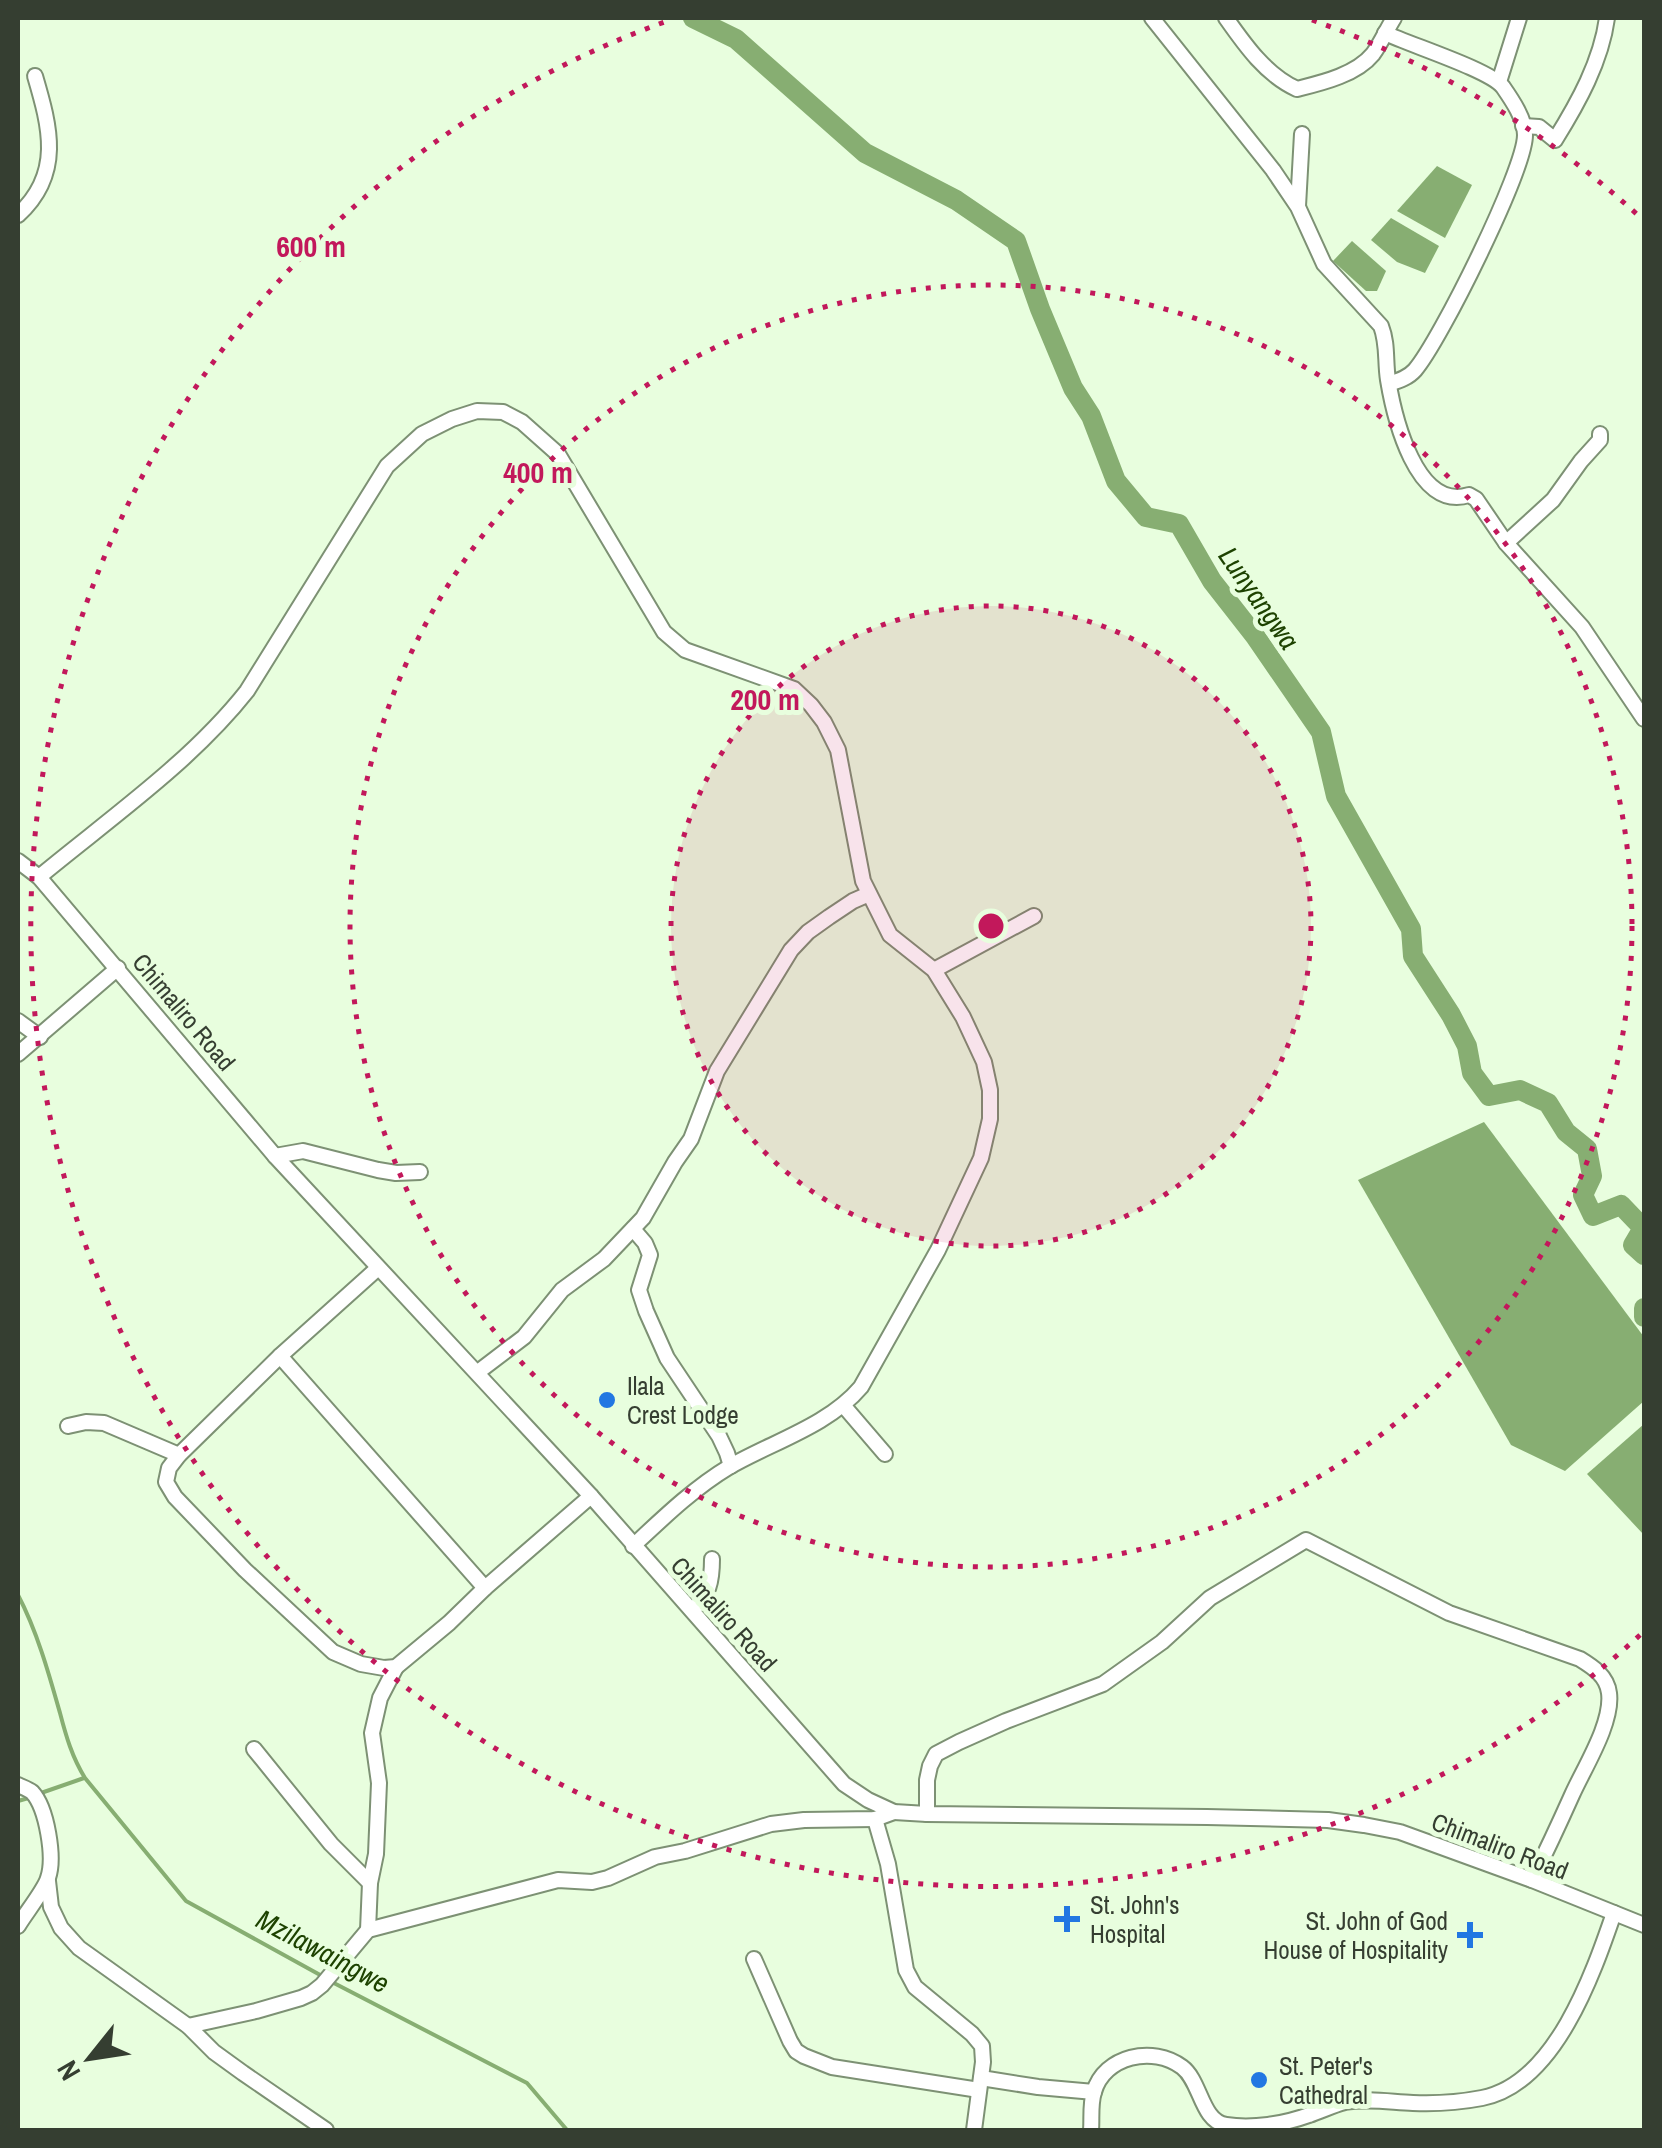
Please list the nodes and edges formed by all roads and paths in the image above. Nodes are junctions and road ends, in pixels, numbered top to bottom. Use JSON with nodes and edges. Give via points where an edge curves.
{"nodes":[{"id":1,"x":1152,"y":18,"type":"edge"},
{"id":2,"x":1226,"y":18,"type":"edge"},
{"id":3,"x":1394,"y":18,"type":"edge"},
{"id":4,"x":1520,"y":18,"type":"edge"},
{"id":5,"x":1607,"y":18,"type":"edge"},
{"id":6,"x":1385,"y":33,"type":"junction"},
{"id":7,"x":35,"y":76,"type":"dead end"},
{"id":8,"x":1499,"y":82,"type":"junction"},
{"id":9,"x":1524,"y":126,"type":"junction"},
{"id":10,"x":1302,"y":134,"type":"dead end"},
{"id":11,"x":1298,"y":207,"type":"junction"},
{"id":12,"x":18,"y":215,"type":"edge"},
{"id":13,"x":1389,"y":384,"type":"junction"},
{"id":14,"x":1600,"y":434,"type":"dead end"},
{"id":15,"x":1506,"y":543,"type":"junction"},
{"id":16,"x":1644,"y":719,"type":"edge"},
{"id":17,"x":18,"y":861,"type":"edge"},
{"id":18,"x":39,"y":877,"type":"junction"},
{"id":19,"x":869,"y":894,"type":"junction"},
{"id":20,"x":1034,"y":916,"type":"dead end"},
{"id":21,"x":118,"y":968,"type":"junction"},
{"id":22,"x":934,"y":970,"type":"junction"},
{"id":23,"x":18,"y":1021,"type":"edge"},
{"id":24,"x":40,"y":1037,"type":"junction"},
{"id":25,"x":18,"y":1054,"type":"edge"},
{"id":26,"x":275,"y":1156,"type":"junction"},
{"id":27,"x":420,"y":1172,"type":"dead end"},
{"id":28,"x":633,"y":1229,"type":"junction"},
{"id":29,"x":378,"y":1268,"type":"junction"},
{"id":30,"x":280,"y":1356,"type":"junction"},
{"id":31,"x":478,"y":1372,"type":"junction"},
{"id":32,"x":844,"y":1404,"type":"junction"},
{"id":33,"x":68,"y":1426,"type":"dead end"},
{"id":34,"x":885,"y":1454,"type":"dead end"},
{"id":35,"x":179,"y":1455,"type":"junction"},
{"id":36,"x":731,"y":1466,"type":"junction"},
{"id":37,"x":591,"y":1496,"type":"junction"},
{"id":38,"x":633,"y":1546,"type":"junction"},
{"id":39,"x":712,"y":1560,"type":"dead end"},
{"id":40,"x":485,"y":1588,"type":"junction"},
{"id":41,"x":692,"y":1610,"type":"junction"},
{"id":42,"x":396,"y":1667,"type":"junction"},
{"id":43,"x":254,"y":1749,"type":"dead end"},
{"id":44,"x":28,"y":1792,"type":"edge"},
{"id":45,"x":894,"y":1812,"type":"junction"},
{"id":46,"x":928,"y":1814,"type":"junction"},
{"id":47,"x":875,"y":1819,"type":"junction"},
{"id":48,"x":48,"y":1880,"type":"junction"},
{"id":49,"x":1532,"y":1880,"type":"junction"},
{"id":50,"x":370,"y":1883,"type":"junction"},
{"id":51,"x":1614,"y":1913,"type":"junction"},
{"id":52,"x":1644,"y":1925,"type":"edge"},
{"id":53,"x":18,"y":1926,"type":"edge"},
{"id":54,"x":368,"y":1930,"type":"junction"},
{"id":55,"x":754,"y":1959,"type":"dead end"},
{"id":56,"x":188,"y":2026,"type":"junction"},
{"id":57,"x":980,"y":2084,"type":"junction"},
{"id":58,"x":1094,"y":2092,"type":"junction"},
{"id":59,"x":1207,"y":2123,"type":"edge"},
{"id":60,"x":326,"y":2130,"type":"edge"},
{"id":61,"x":974,"y":2130,"type":"edge"},
{"id":62,"x":1091,"y":2130,"type":"edge"}],
"edges":[{"from":1,"to":11,"type":"street"},
{"from":2,"to":6,"type":"street","via":[[1270,73],[1297,89],[1360,65]]},
{"from":3,"to":6,"type":"street"},
{"from":4,"to":8,"type":"street"},
{"from":5,"to":9,"type":"street","via":[[1578,102],[1555,140]]},
{"from":6,"to":8,"type":"street"},
{"from":7,"to":12,"type":"street","via":[[49,125],[48,160],[40,190]]},
{"from":8,"to":9,"type":"street"},
{"from":9,"to":13,"type":"street","via":[[1515,175],[1446,321],[1411,374]]},
{"from":10,"to":11,"type":"street"},
{"from":11,"to":13,"type":"street","via":[[1324,264],[1381,326]]},
{"from":13,"to":15,"type":"street","via":[[1400,432],[1421,474],[1447,496],[1472,496]]},
{"from":14,"to":15,"type":"street","via":[[1557,496]]},
{"from":15,"to":16,"type":"street","via":[[1582,627]]},
{"from":17,"to":18,"type":"street","name":"Chimaliro Road"},
{"from":18,"to":19,"type":"street","via":[[226,718],[387,466],[422,434],[478,411],[503,412],[522,422],[558,454],[664,632],[685,650],[794,689],[811,705],[838,750]]},
{"from":18,"to":21,"type":"street","name":"Chimaliro Road"},
{"from":19,"to":22,"type":"street","via":[[890,935]]},
{"from":19,"to":28,"type":"street","via":[[818,924],[791,950],[717,1071],[691,1139]]},
{"from":20,"to":22,"type":"street"},
{"from":21,"to":24,"type":"street"},
{"from":21,"to":26,"type":"street","name":"Chimaliro Road"},
{"from":22,"to":32,"type":"street","via":[[984,1062],[990,1119],[981,1158],[938,1250],[861,1387]]},
{"from":23,"to":24,"type":"street"},
{"from":24,"to":25,"type":"street"},
{"from":26,"to":27,"type":"street","via":[[303,1151],[378,1170]]},
{"from":26,"to":29,"type":"street","name":"Chimaliro Road"},
{"from":28,"to":31,"type":"street","via":[[562,1290],[524,1338]]},
{"from":28,"to":36,"type":"street","via":[[650,1255],[639,1290],[646,1311]]},
{"from":29,"to":30,"type":"street"},
{"from":29,"to":31,"type":"street","name":"Chimaliro Road"},
{"from":30,"to":35,"type":"street"},
{"from":30,"to":40,"type":"street"},
{"from":31,"to":37,"type":"street","name":"Chimaliro Road"},
{"from":32,"to":34,"type":"street"},
{"from":32,"to":36,"type":"street"},
{"from":33,"to":35,"type":"street","via":[[104,1424]]},
{"from":35,"to":42,"type":"street","via":[[166,1482],[245,1570],[333,1652],[361,1664]]},
{"from":36,"to":38,"type":"street"},
{"from":37,"to":38,"type":"street","name":"Chimaliro Road"},
{"from":37,"to":40,"type":"street"},
{"from":38,"to":41,"type":"street","name":"Chimaliro Road"},
{"from":39,"to":41,"type":"street","via":[[707,1593]]},
{"from":40,"to":42,"type":"street"},
{"from":41,"to":45,"type":"street","name":"Chimaliro Road","via":[[844,1784]]},
{"from":42,"to":50,"type":"street","via":[[372,1733],[379,1783]]},
{"from":43,"to":50,"type":"street"},
{"from":44,"to":48,"type":"street","via":[[50,1835]]},
{"from":45,"to":46,"type":"street","name":"Chimaliro Road"},
{"from":45,"to":47,"type":"street"},
{"from":46,"to":49,"type":"street","name":"Chimaliro Road","via":[[1328,1820],[1400,1832]]},
{"from":46,"to":49,"type":"street","via":[[927,1780],[936,1754],[1103,1684],[1210,1598],[1306,1540],[1449,1613],[1580,1659],[1604,1680],[1609,1702],[1602,1730]]},
{"from":47,"to":54,"type":"street","via":[[771,1824],[608,1878],[558,1880]]},
{"from":47,"to":57,"type":"street","via":[[906,1970],[915,1987],[982,2046]]},
{"from":48,"to":53,"type":"street"},
{"from":48,"to":56,"type":"street","via":[[51,1908],[79,1948]]},
{"from":49,"to":51,"type":"street","name":"Chimaliro Road"},
{"from":50,"to":54,"type":"street"},
{"from":51,"to":52,"type":"street","name":"Chimaliro Road"},
{"from":51,"to":59,"type":"street","via":[[1560,2036],[1505,2090],[1484,2098],[1343,2103],[1275,2124]]},
{"from":54,"to":56,"type":"street","via":[[312,1993]]},
{"from":55,"to":57,"type":"street","via":[[790,2042],[804,2056],[832,2067]]},
{"from":56,"to":60,"type":"street","via":[[214,2052]]},
{"from":57,"to":58,"type":"street"},
{"from":57,"to":61,"type":"street"},
{"from":58,"to":59,"type":"street","via":[[1108,2067],[1125,2059],[1162,2058],[1194,2081]]},
{"from":58,"to":62,"type":"street"}]}
